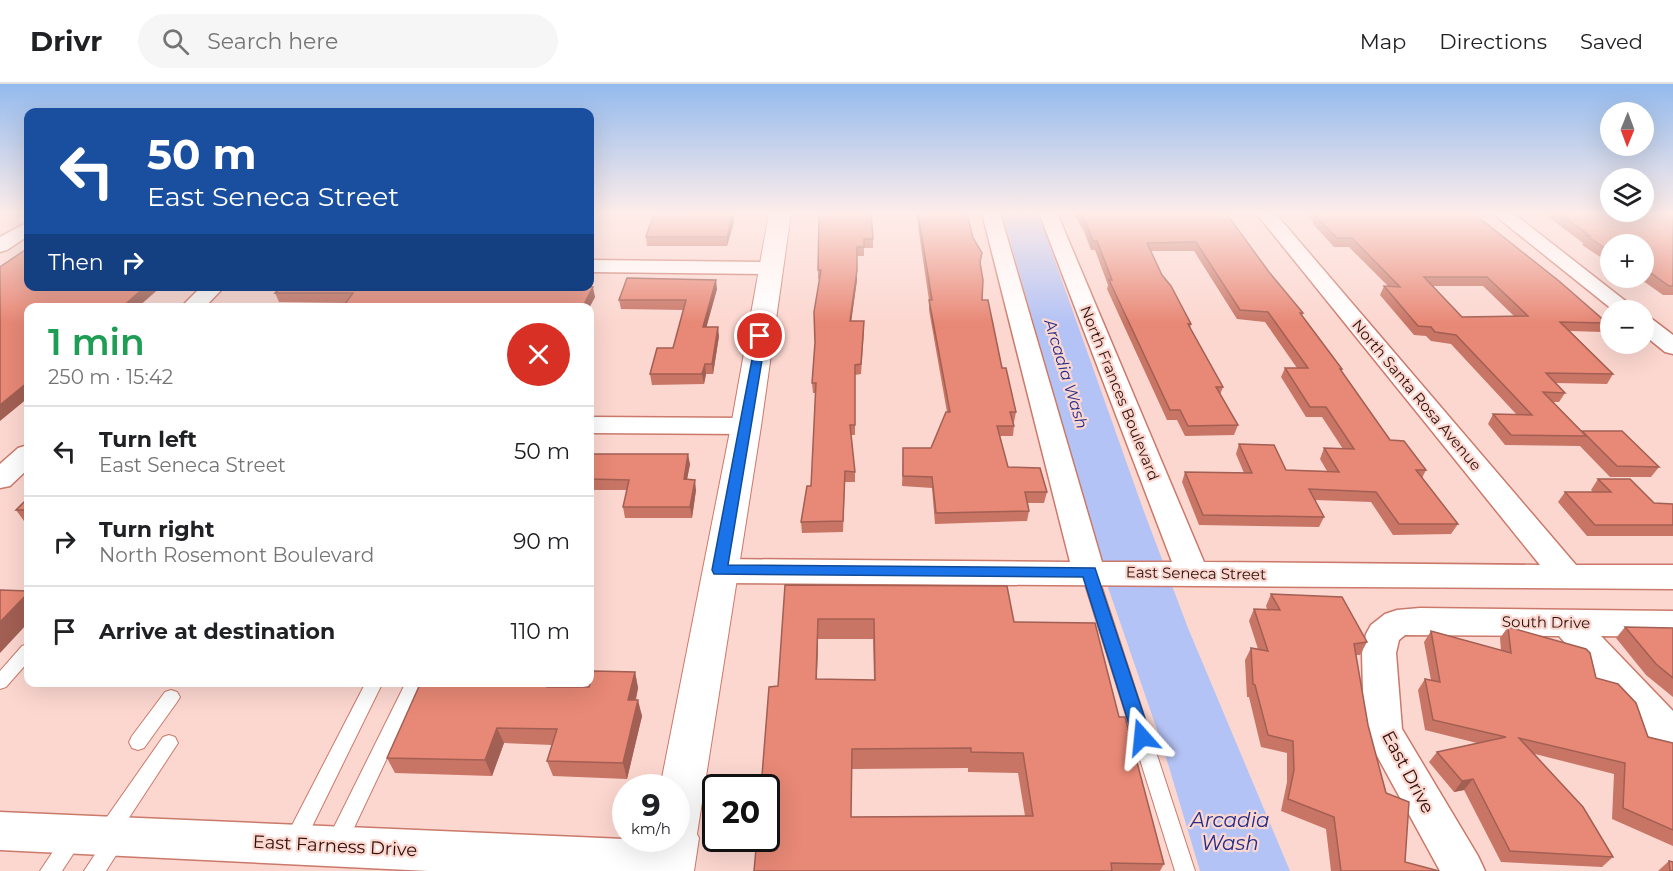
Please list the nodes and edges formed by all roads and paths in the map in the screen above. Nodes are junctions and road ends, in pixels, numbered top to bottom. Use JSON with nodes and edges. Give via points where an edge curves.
{"nodes":[{"id":1,"x":774,"y":250,"type":"edge"},
{"id":2,"x":1002,"y":250,"type":"edge"},
{"id":3,"x":1062,"y":250,"type":"edge"},
{"id":4,"x":1296,"y":250,"type":"edge"},
{"id":5,"x":1548,"y":250,"type":"edge"},
{"id":6,"x":594,"y":266,"type":"edge"},
{"id":7,"x":771,"y":268,"type":"junction"},
{"id":8,"x":209,"y":291,"type":"edge"},
{"id":9,"x":1613,"y":300,"type":"edge"},
{"id":10,"x":196,"y":303,"type":"edge"},
{"id":11,"x":1654,"y":332,"type":"edge"},
{"id":12,"x":1673,"y":347,"type":"edge"},
{"id":13,"x":594,"y":425,"type":"edge"},
{"id":14,"x":746,"y":426,"type":"junction"},
{"id":15,"x":24,"y":458,"type":"edge"},
{"id":16,"x":0,"y":479,"type":"edge"},
{"id":17,"x":720,"y":570,"type":"junction"},
{"id":18,"x":1094,"y":572,"type":"junction"},
{"id":19,"x":1185,"y":572,"type":"junction"},
{"id":20,"x":1568,"y":577,"type":"junction"},
{"id":21,"x":1673,"y":578,"type":"edge"},
{"id":22,"x":1420,"y":621,"type":"joint"},
{"id":23,"x":1567,"y":622,"type":"junction"},
{"id":24,"x":1673,"y":624,"type":"edge"},
{"id":25,"x":24,"y":655,"type":"edge"},
{"id":26,"x":0,"y":682,"type":"edge"},
{"id":27,"x":372,"y":687,"type":"edge"},
{"id":28,"x":412,"y":687,"type":"edge"},
{"id":29,"x":171,"y":696,"type":"dead end"},
{"id":30,"x":1673,"y":737,"type":"edge"},
{"id":31,"x":138,"y":742,"type":"dead end"},
{"id":32,"x":169,"y":743,"type":"dead end"},
{"id":33,"x":686,"y":774,"type":"edge"},
{"id":34,"x":0,"y":831,"type":"edge"},
{"id":35,"x":99,"y":844,"type":"edge"},
{"id":36,"x":293,"y":844,"type":"junction"},
{"id":37,"x":335,"y":846,"type":"junction"},
{"id":38,"x":612,"y":849,"type":"edge"},
{"id":39,"x":50,"y":871,"type":"edge"},
{"id":40,"x":1185,"y":871,"type":"edge"},
{"id":41,"x":1463,"y":871,"type":"edge"}],
"edges":[{"from":1,"to":7,"type":"street"},
{"from":2,"to":18,"type":"street"},
{"from":3,"to":19,"type":"street","name":"North Frances Boulevard"},
{"from":4,"to":20,"type":"street","name":"North Santa Rosa Avenue"},
{"from":5,"to":9,"type":"street"},
{"from":6,"to":7,"type":"street"},
{"from":7,"to":14,"type":"street"},
{"from":8,"to":10,"type":"street"},
{"from":11,"to":12,"type":"street"},
{"from":13,"to":14,"type":"street"},
{"from":14,"to":17,"type":"street"},
{"from":15,"to":16,"type":"street"},
{"from":17,"to":18,"type":"street","name":"East Seneca Street"},
{"from":17,"to":33,"type":"street"},
{"from":18,"to":19,"type":"street","name":"East Seneca Street"},
{"from":18,"to":40,"type":"lane"},
{"from":19,"to":20,"type":"street","name":"East Seneca Street"},
{"from":20,"to":21,"type":"street","name":"East Seneca Street"},
{"from":22,"to":23,"type":"street","name":"South Drive"},
{"from":22,"to":41,"type":"street","name":"East Drive","via":[[1397,623],[1383,634],[1379,653],[1383,732]]},
{"from":23,"to":24,"type":"street","name":"South Drive"},
{"from":23,"to":30,"type":"street"},
{"from":25,"to":26,"type":"lane"},
{"from":27,"to":36,"type":"lane"},
{"from":28,"to":37,"type":"lane"},
{"from":29,"to":31,"type":"lane"},
{"from":32,"to":35,"type":"lane"},
{"from":34,"to":35,"type":"street","name":"East Farness Drive"},
{"from":35,"to":36,"type":"street","name":"East Farness Drive"},
{"from":35,"to":39,"type":"lane"},
{"from":36,"to":37,"type":"street","name":"East Farness Drive"},
{"from":37,"to":38,"type":"street","name":"East Farness Drive"}]}
